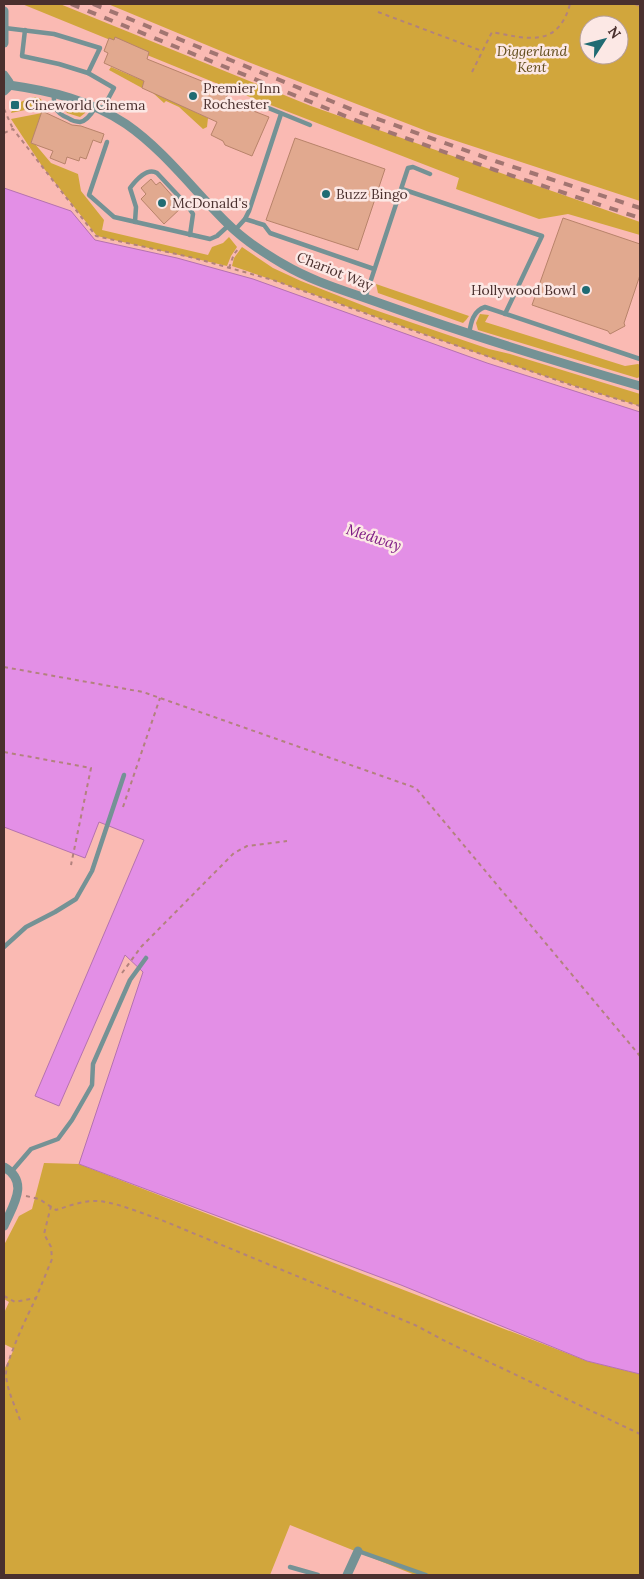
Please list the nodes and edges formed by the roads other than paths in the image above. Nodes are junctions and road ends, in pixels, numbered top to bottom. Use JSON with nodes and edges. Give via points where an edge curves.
{"nodes":[{"id":1,"x":4,"y":11,"type":"edge"},
{"id":2,"x":5,"y":28,"type":"edge"},
{"id":3,"x":26,"y":30,"type":"junction"},
{"id":4,"x":4,"y":44,"type":"edge"},
{"id":5,"x":88,"y":73,"type":"junction"},
{"id":6,"x":4,"y":75,"type":"edge"},
{"id":7,"x":6,"y":88,"type":"edge"},
{"id":8,"x":54,"y":92,"type":"junction"},
{"id":9,"x":262,"y":105,"type":"dead end"},
{"id":10,"x":99,"y":109,"type":"junction"},
{"id":11,"x":281,"y":114,"type":"junction"},
{"id":12,"x":310,"y":125,"type":"dead end"},
{"id":13,"x":107,"y":142,"type":"dead end"},
{"id":14,"x":430,"y":174,"type":"dead end"},
{"id":15,"x":402,"y":189,"type":"junction"},
{"id":16,"x":245,"y":219,"type":"junction"},
{"id":17,"x":135,"y":222,"type":"junction"},
{"id":18,"x":232,"y":228,"type":"junction"},
{"id":19,"x":190,"y":235,"type":"junction"},
{"id":20,"x":374,"y":269,"type":"junction"},
{"id":21,"x":364,"y":298,"type":"junction"},
{"id":22,"x":505,"y":314,"type":"junction"},
{"id":23,"x":469,"y":334,"type":"junction"},
{"id":24,"x":640,"y":359,"type":"edge"},
{"id":25,"x":640,"y":386,"type":"edge"},
{"id":26,"x":124,"y":775,"type":"dead end"},
{"id":27,"x":4,"y":947,"type":"edge"},
{"id":28,"x":146,"y":958,"type":"dead end"},
{"id":29,"x":4,"y":1167,"type":"edge"},
{"id":30,"x":12,"y":1171,"type":"junction"},
{"id":31,"x":4,"y":1226,"type":"edge"},
{"id":32,"x":358,"y":1551,"type":"joint"},
{"id":33,"x":290,"y":1567,"type":"dead end"},
{"id":34,"x":318,"y":1575,"type":"edge"},
{"id":35,"x":347,"y":1575,"type":"edge"},
{"id":36,"x":426,"y":1575,"type":"edge"}],
"edges":[{"from":1,"to":2,"type":"street"},
{"from":2,"to":3,"type":"lane"},
{"from":2,"to":4,"type":"street"},
{"from":3,"to":5,"type":"lane","via":[[22,56]]},
{"from":3,"to":5,"type":"lane","via":[[54,34],[100,48]]},
{"from":5,"to":10,"type":"lane","via":[[114,88]]},
{"from":6,"to":7,"type":"street","via":[[8,79]]},
{"from":7,"to":8,"type":"street","name":"Chariot Way"},
{"from":8,"to":10,"type":"street","name":"Chariot Way"},
{"from":8,"to":10,"type":"lane","via":[[54,108],[73,120],[85,120]]},
{"from":9,"to":11,"type":"lane"},
{"from":10,"to":18,"type":"street","name":"Chariot Way","via":[[126,124],[148,142]]},
{"from":11,"to":12,"type":"lane"},
{"from":11,"to":16,"type":"lane"},
{"from":13,"to":17,"type":"lane","via":[[89,195],[114,217]]},
{"from":14,"to":15,"type":"lane","via":[[414,167],[408,168]]},
{"from":15,"to":20,"type":"lane"},
{"from":15,"to":22,"type":"lane","via":[[542,236]]},
{"from":16,"to":18,"type":"lane"},
{"from":16,"to":20,"type":"lane","via":[[264,226],[270,233]]},
{"from":17,"to":19,"type":"lane"},
{"from":17,"to":19,"type":"lane","via":[[136,207],[130,188],[153,170],[193,214]]},
{"from":18,"to":19,"type":"lane","via":[[210,239]]},
{"from":18,"to":21,"type":"street","name":"Chariot Way","via":[[262,252],[305,276]]},
{"from":20,"to":21,"type":"lane"},
{"from":21,"to":23,"type":"street","name":"Chariot Way"},
{"from":22,"to":23,"type":"lane","via":[[485,307],[478,309]]},
{"from":22,"to":24,"type":"lane"},
{"from":23,"to":25,"type":"street","name":"Chariot Way"},
{"from":26,"to":27,"type":"lane","via":[[92,870],[76,899],[26,927]]},
{"from":28,"to":30,"type":"lane","via":[[130,980],[93,1064],[92,1085],[72,1120],[58,1139],[32,1149]]},
{"from":29,"to":30,"type":"street"},
{"from":30,"to":31,"type":"street","via":[[19,1186],[18,1194]]},
{"from":32,"to":35,"type":"street"},
{"from":32,"to":36,"type":"lane"},
{"from":33,"to":34,"type":"lane"}]}
